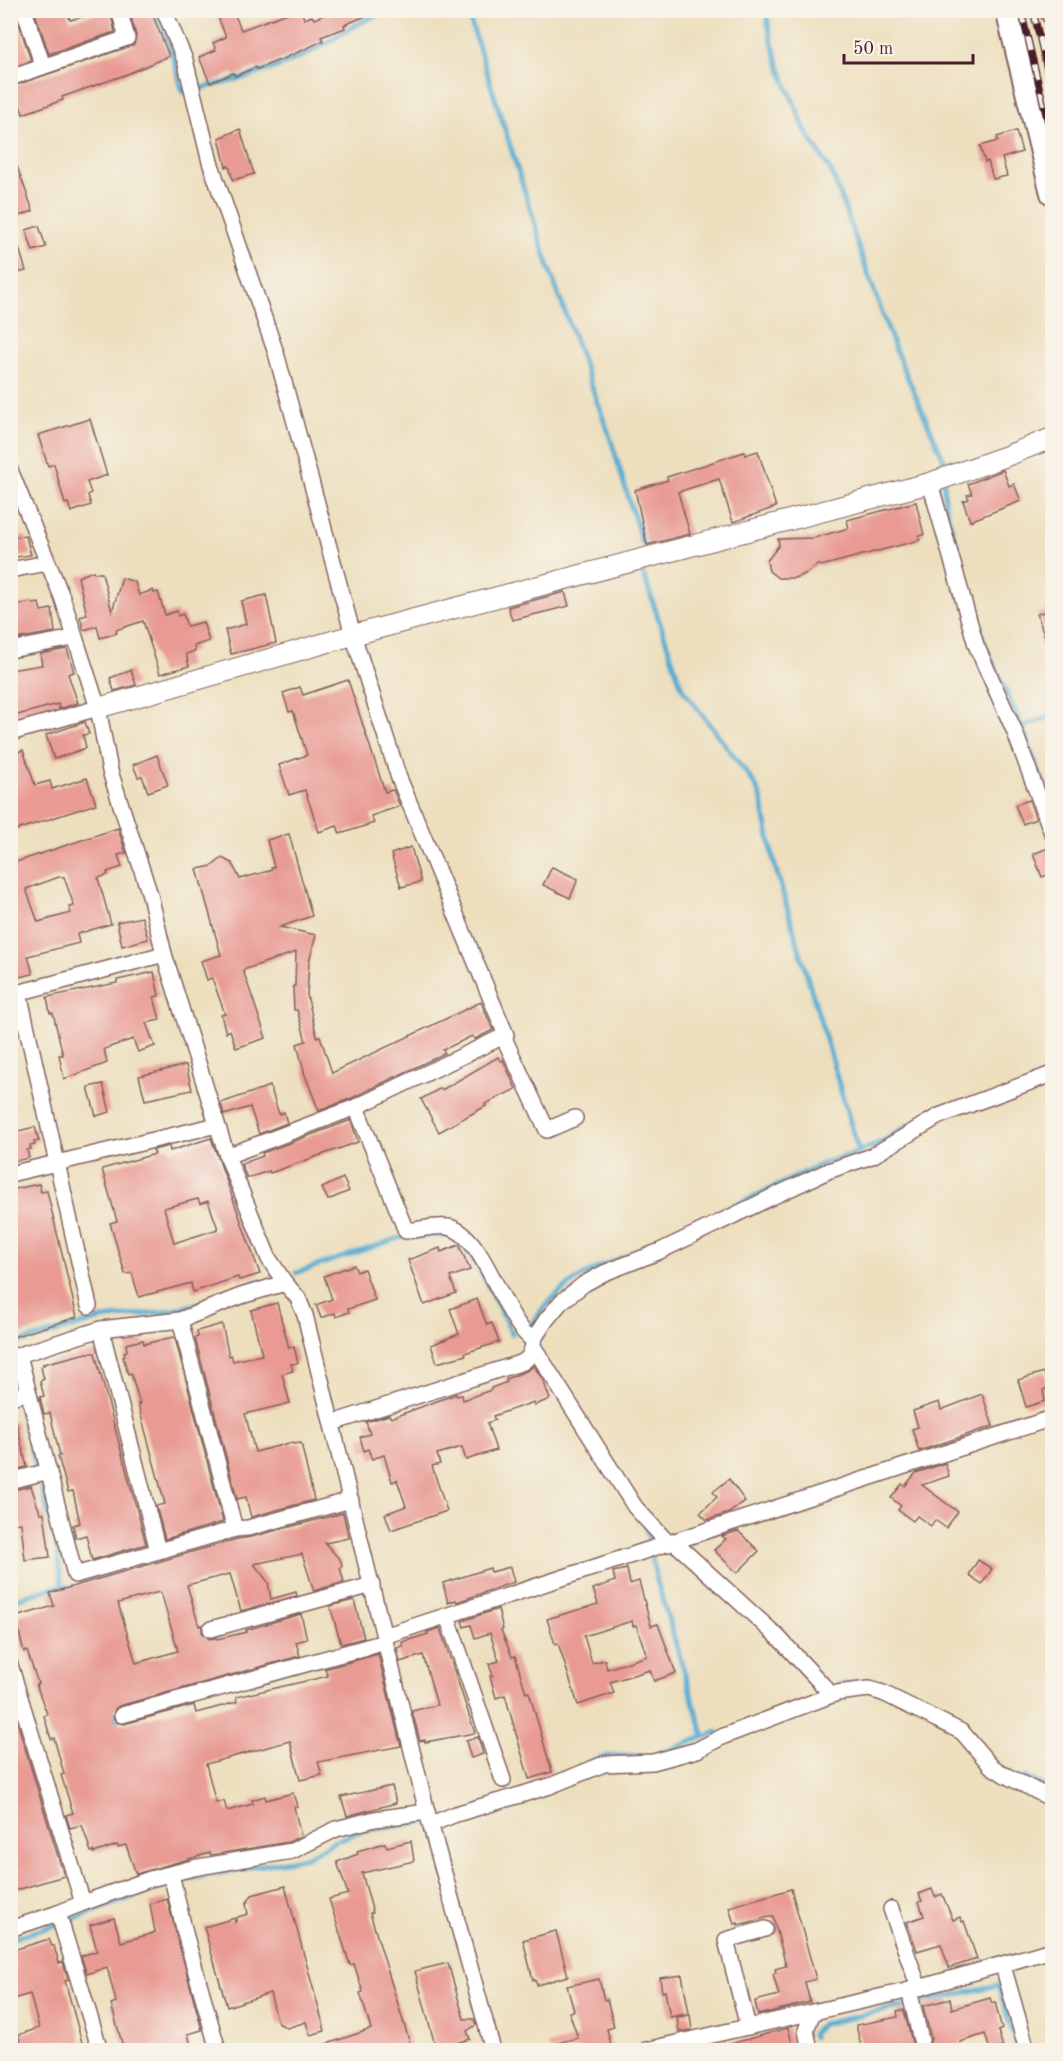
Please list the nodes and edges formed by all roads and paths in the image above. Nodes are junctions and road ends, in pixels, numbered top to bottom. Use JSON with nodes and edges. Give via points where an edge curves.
{"nodes":[{"id":1,"x":24,"y":10,"type":"edge"},
{"id":2,"x":119,"y":10,"type":"edge"},
{"id":3,"x":164,"y":10,"type":"edge"},
{"id":4,"x":1007,"y":10,"type":"edge"},
{"id":5,"x":43,"y":66,"type":"junction"},
{"id":6,"x":10,"y":78,"type":"edge"},
{"id":7,"x":1053,"y":193,"type":"edge"},
{"id":8,"x":1053,"y":438,"type":"edge"},
{"id":9,"x":10,"y":470,"type":"edge"},
{"id":10,"x":939,"y":480,"type":"junction"},
{"id":11,"x":48,"y":563,"type":"junction"},
{"id":12,"x":10,"y":570,"type":"edge"},
{"id":13,"x":353,"y":635,"type":"junction"},
{"id":14,"x":74,"y":638,"type":"junction"},
{"id":15,"x":10,"y":650,"type":"edge"},
{"id":16,"x":98,"y":708,"type":"junction"},
{"id":17,"x":10,"y":733,"type":"edge"},
{"id":18,"x":1053,"y":833,"type":"edge"},
{"id":19,"x":164,"y":954,"type":"junction"},
{"id":20,"x":15,"y":994,"type":"edge"},
{"id":21,"x":503,"y":1036,"type":"junction"},
{"id":22,"x":1053,"y":1074,"type":"edge"},
{"id":23,"x":356,"y":1107,"type":"junction"},
{"id":24,"x":575,"y":1118,"type":"dead end"},
{"id":25,"x":217,"y":1125,"type":"junction"},
{"id":26,"x":227,"y":1156,"type":"junction"},
{"id":27,"x":57,"y":1163,"type":"junction"},
{"id":28,"x":10,"y":1174,"type":"edge"},
{"id":29,"x":285,"y":1283,"type":"junction"},
{"id":30,"x":89,"y":1306,"type":"dead end"},
{"id":31,"x":180,"y":1320,"type":"junction"},
{"id":32,"x":101,"y":1329,"type":"junction"},
{"id":33,"x":529,"y":1343,"type":"junction"},
{"id":34,"x":18,"y":1395,"type":"edge"},
{"id":35,"x":1053,"y":1418,"type":"edge"},
{"id":36,"x":332,"y":1423,"type":"junction"},
{"id":37,"x":42,"y":1472,"type":"junction"},
{"id":38,"x":10,"y":1481,"type":"edge"},
{"id":39,"x":351,"y":1500,"type":"junction"},
{"id":40,"x":235,"y":1529,"type":"junction"},
{"id":41,"x":672,"y":1543,"type":"junction"},
{"id":42,"x":158,"y":1551,"type":"junction"},
{"id":43,"x":372,"y":1586,"type":"junction"},
{"id":44,"x":447,"y":1616,"type":"junction"},
{"id":45,"x":211,"y":1629,"type":"dead end"},
{"id":46,"x":385,"y":1639,"type":"junction"},
{"id":47,"x":10,"y":1665,"type":"edge"},
{"id":48,"x":828,"y":1691,"type":"junction"},
{"id":49,"x":122,"y":1715,"type":"dead end"},
{"id":50,"x":503,"y":1780,"type":"dead end"},
{"id":51,"x":1053,"y":1799,"type":"edge"},
{"id":52,"x":429,"y":1818,"type":"junction"},
{"id":53,"x":167,"y":1878,"type":"junction"},
{"id":54,"x":83,"y":1903,"type":"junction"},
{"id":55,"x":891,"y":1909,"type":"dead end"},
{"id":56,"x":60,"y":1920,"type":"junction"},
{"id":57,"x":10,"y":1929,"type":"edge"},
{"id":58,"x":765,"y":1929,"type":"dead end"},
{"id":59,"x":1053,"y":1950,"type":"edge"},
{"id":60,"x":1003,"y":1966,"type":"junction"},
{"id":61,"x":913,"y":1996,"type":"junction"},
{"id":62,"x":813,"y":2012,"type":"junction"},
{"id":63,"x":748,"y":2027,"type":"junction"},
{"id":64,"x":921,"y":2040,"type":"dead end"},
{"id":65,"x":100,"y":2050,"type":"edge"},
{"id":66,"x":218,"y":2050,"type":"edge"},
{"id":67,"x":493,"y":2050,"type":"edge"},
{"id":68,"x":646,"y":2050,"type":"edge"},
{"id":69,"x":810,"y":2050,"type":"edge"},
{"id":70,"x":1027,"y":2050,"type":"edge"}],
"edges":[{"from":1,"to":5,"type":"street"},
{"from":2,"to":5,"type":"street","via":[[127,38]]},
{"from":3,"to":13,"type":"street","via":[[185,60],[210,162],[276,353]]},
{"from":4,"to":7,"type":"main road"},
{"from":5,"to":6,"type":"street"},
{"from":8,"to":10,"type":"street"},
{"from":9,"to":11,"type":"street"},
{"from":10,"to":13,"type":"street"},
{"from":10,"to":18,"type":"street","via":[[976,645]]},
{"from":11,"to":12,"type":"street"},
{"from":11,"to":14,"type":"street"},
{"from":13,"to":16,"type":"street"},
{"from":13,"to":21,"type":"street","via":[[399,778],[506,1035]]},
{"from":14,"to":15,"type":"street"},
{"from":14,"to":16,"type":"street"},
{"from":16,"to":17,"type":"street"},
{"from":16,"to":19,"type":"street","via":[[110,771],[150,895]]},
{"from":19,"to":20,"type":"street"},
{"from":19,"to":25,"type":"street"},
{"from":20,"to":27,"type":"street"},
{"from":21,"to":23,"type":"street"},
{"from":21,"to":24,"type":"street","via":[[547,1130]]},
{"from":22,"to":33,"type":"street","via":[[939,1116],[872,1156],[828,1171],[658,1252],[604,1272],[561,1302]]},
{"from":23,"to":26,"type":"street"},
{"from":23,"to":33,"type":"street","via":[[406,1230],[449,1227],[464,1236],[479,1254]]},
{"from":25,"to":26,"type":"street"},
{"from":25,"to":27,"type":"street"},
{"from":26,"to":29,"type":"street","via":[[269,1259]]},
{"from":27,"to":28,"type":"street"},
{"from":27,"to":30,"type":"street"},
{"from":29,"to":31,"type":"street"},
{"from":29,"to":36,"type":"street","via":[[298,1298],[305,1315]]},
{"from":31,"to":32,"type":"street"},
{"from":31,"to":40,"type":"street"},
{"from":32,"to":34,"type":"street","via":[[19,1355]]},
{"from":32,"to":42,"type":"street"},
{"from":33,"to":36,"type":"street","via":[[523,1362]]},
{"from":33,"to":41,"type":"street","via":[[635,1507]]},
{"from":34,"to":37,"type":"street"},
{"from":35,"to":41,"type":"street"},
{"from":36,"to":39,"type":"street"},
{"from":37,"to":38,"type":"street"},
{"from":37,"to":42,"type":"street","via":[[75,1575]]},
{"from":39,"to":40,"type":"street"},
{"from":39,"to":43,"type":"street"},
{"from":40,"to":42,"type":"street"},
{"from":41,"to":44,"type":"street"},
{"from":41,"to":48,"type":"street","via":[[778,1637]]},
{"from":43,"to":45,"type":"street"},
{"from":43,"to":46,"type":"street"},
{"from":44,"to":46,"type":"street"},
{"from":44,"to":50,"type":"street"},
{"from":46,"to":49,"type":"street"},
{"from":46,"to":52,"type":"street"},
{"from":47,"to":54,"type":"street"},
{"from":48,"to":51,"type":"street","via":[[869,1689],[883,1693],[962,1732],[991,1766]]},
{"from":48,"to":52,"type":"street","via":[[697,1750],[653,1762],[604,1764],[550,1786],[456,1814]]},
{"from":52,"to":53,"type":"street","via":[[375,1819],[336,1829],[292,1851],[193,1868]]},
{"from":52,"to":67,"type":"street"},
{"from":53,"to":54,"type":"street"},
{"from":53,"to":66,"type":"street"},
{"from":54,"to":56,"type":"street"},
{"from":55,"to":61,"type":"street"},
{"from":56,"to":57,"type":"street"},
{"from":56,"to":65,"type":"street"},
{"from":58,"to":63,"type":"street","via":[[726,1940]]},
{"from":59,"to":60,"type":"street"},
{"from":60,"to":61,"type":"street"},
{"from":60,"to":70,"type":"street"},
{"from":61,"to":62,"type":"street"},
{"from":61,"to":64,"type":"street"},
{"from":62,"to":63,"type":"street"},
{"from":62,"to":69,"type":"street","via":[[806,2030]]},
{"from":63,"to":68,"type":"street"}]}
